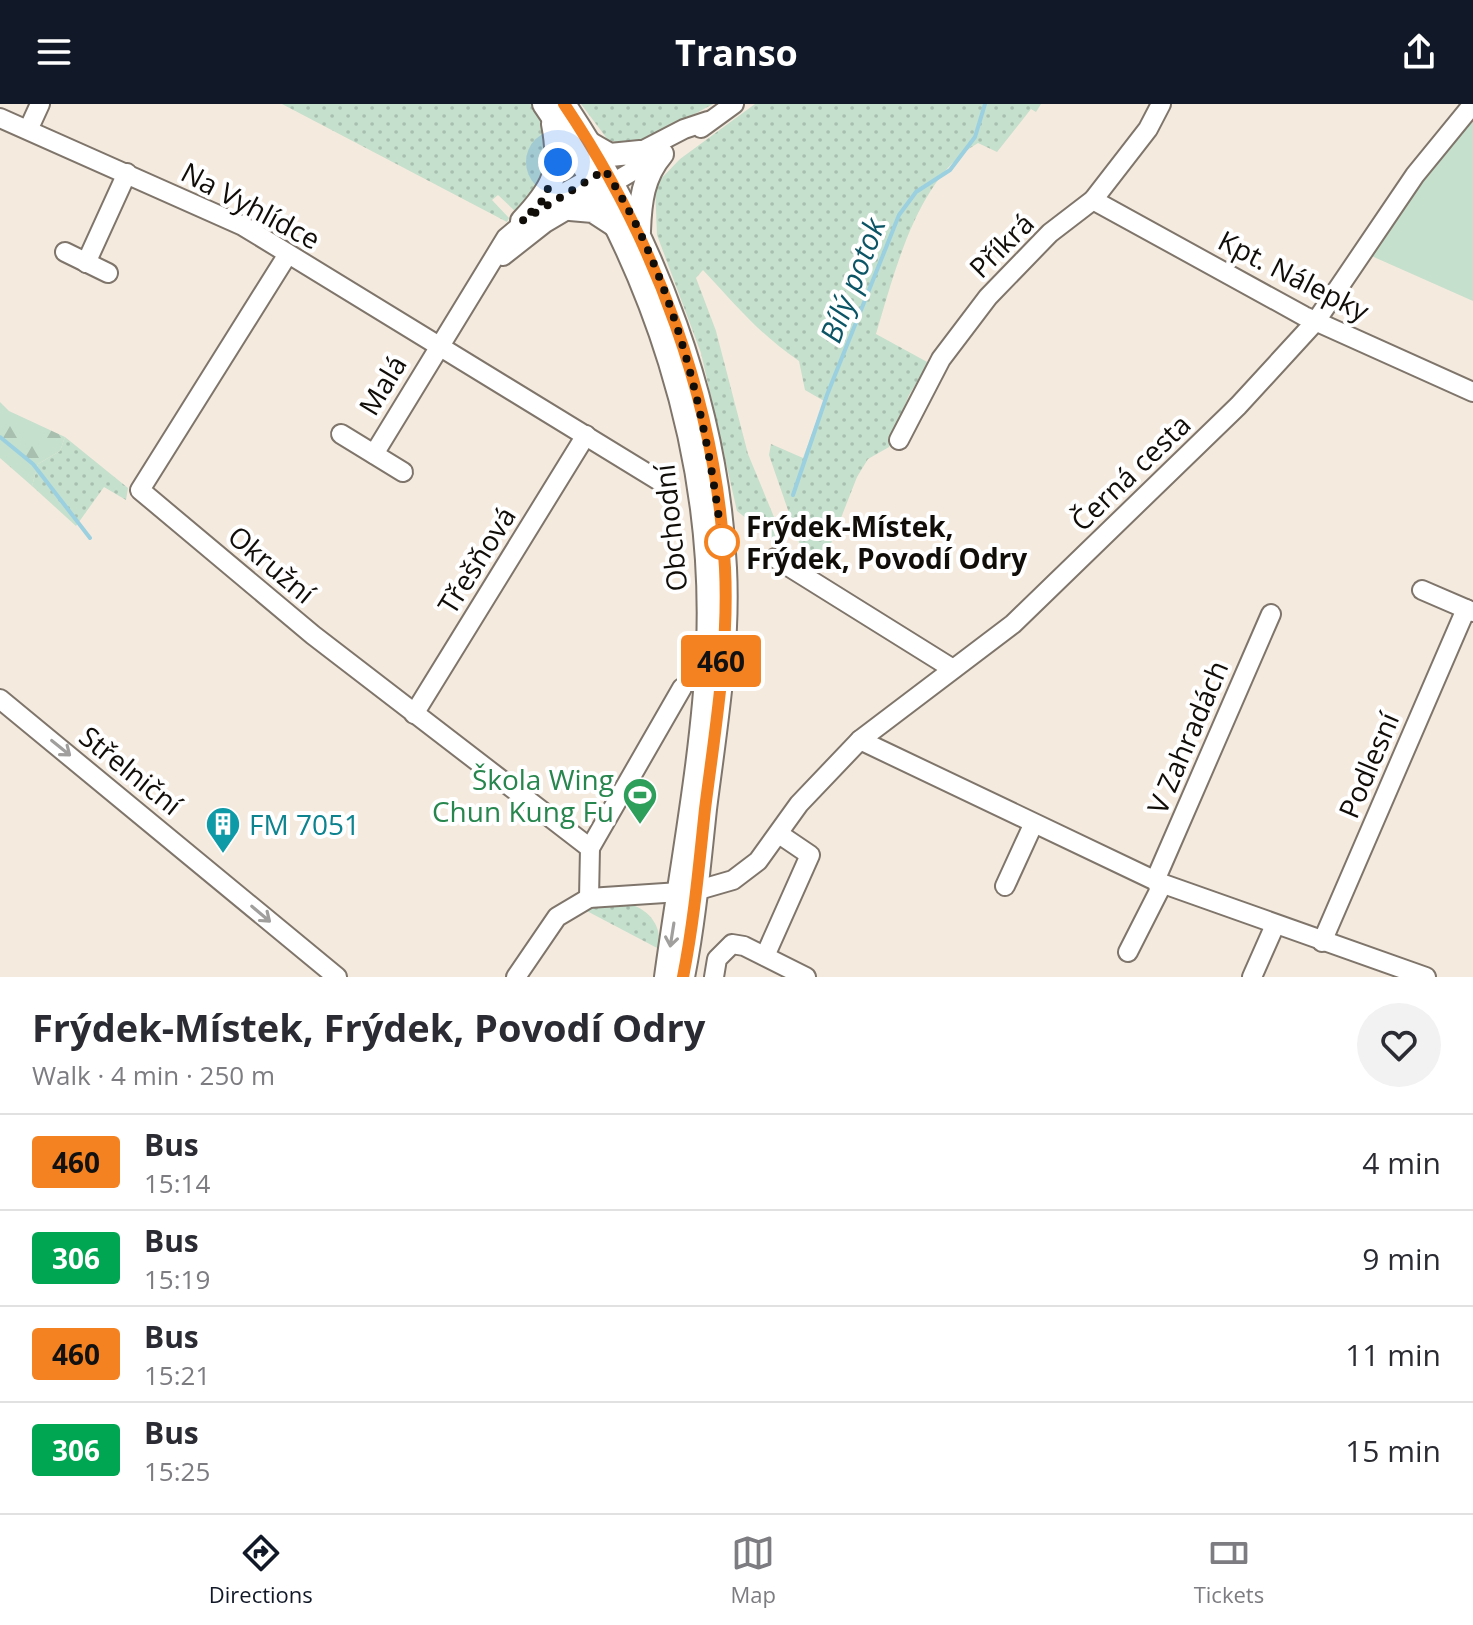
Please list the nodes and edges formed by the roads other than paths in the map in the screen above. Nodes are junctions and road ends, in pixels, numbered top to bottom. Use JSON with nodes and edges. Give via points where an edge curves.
{"nodes":[{"id":1,"x":40,"y":104,"type":"edge"},
{"id":2,"x":734,"y":104,"type":"edge"},
{"id":3,"x":1161,"y":104,"type":"edge"},
{"id":4,"x":1473,"y":104,"type":"edge"},
{"id":5,"x":553,"y":108,"type":"edge"},
{"id":6,"x":0,"y":118,"type":"edge"},
{"id":7,"x":29,"y":128,"type":"junction"},
{"id":8,"x":588,"y":143,"type":"junction"},
{"id":9,"x":651,"y":153,"type":"junction"},
{"id":10,"x":127,"y":173,"type":"junction"},
{"id":11,"x":602,"y":181,"type":"junction"},
{"id":12,"x":1093,"y":200,"type":"junction"},
{"id":13,"x":570,"y":209,"type":"junction"},
{"id":14,"x":522,"y":221,"type":"junction"},
{"id":15,"x":629,"y":230,"type":"junction"},
{"id":16,"x":65,"y":252,"type":"dead end"},
{"id":17,"x":288,"y":254,"type":"junction"},
{"id":18,"x":86,"y":263,"type":"junction"},
{"id":19,"x":488,"y":270,"type":"junction"},
{"id":20,"x":108,"y":273,"type":"dead end"},
{"id":21,"x":1316,"y":321,"type":"junction"},
{"id":22,"x":439,"y":344,"type":"junction"},
{"id":23,"x":1473,"y":392,"type":"edge"},
{"id":24,"x":341,"y":434,"type":"dead end"},
{"id":25,"x":586,"y":435,"type":"junction"},
{"id":26,"x":899,"y":440,"type":"dead end"},
{"id":27,"x":374,"y":454,"type":"junction"},
{"id":28,"x":403,"y":472,"type":"dead end"},
{"id":29,"x":666,"y":485,"type":"dead end"},
{"id":30,"x":775,"y":558,"type":"dead end"},
{"id":31,"x":1422,"y":590,"type":"dead end"},
{"id":32,"x":1470,"y":610,"type":"edge"},
{"id":33,"x":1271,"y":614,"type":"dead end"},
{"id":34,"x":953,"y":669,"type":"junction"},
{"id":35,"x":682,"y":688,"type":"dead end"},
{"id":36,"x":0,"y":699,"type":"edge"},
{"id":37,"x":414,"y":714,"type":"junction"},
{"id":38,"x":860,"y":740,"type":"junction"},
{"id":39,"x":1033,"y":825,"type":"junction"},
{"id":40,"x":779,"y":834,"type":"junction"},
{"id":41,"x":590,"y":848,"type":"junction"},
{"id":42,"x":1158,"y":882,"type":"junction"},
{"id":43,"x":1005,"y":886,"type":"dead end"},
{"id":44,"x":687,"y":892,"type":"junction"},
{"id":45,"x":589,"y":898,"type":"junction"},
{"id":46,"x":1275,"y":925,"type":"junction"},
{"id":47,"x":1322,"y":942,"type":"junction"},
{"id":48,"x":1128,"y":952,"type":"dead end"},
{"id":49,"x":765,"y":956,"type":"junction"},
{"id":50,"x":1419,"y":976,"type":"edge"},
{"id":51,"x":337,"y":977,"type":"edge"},
{"id":52,"x":516,"y":977,"type":"edge"},
{"id":53,"x":666,"y":977,"type":"edge"},
{"id":54,"x":683,"y":977,"type":"edge"},
{"id":55,"x":714,"y":977,"type":"edge"},
{"id":56,"x":806,"y":977,"type":"edge"},
{"id":57,"x":1252,"y":977,"type":"edge"}],
"edges":[{"from":1,"to":7,"type":"street"},
{"from":2,"to":9,"type":"street"},
{"from":3,"to":12,"type":"street","name":"Příkrá"},
{"from":4,"to":21,"type":"street","name":"Černá cesta","via":[[1415,175]]},
{"from":5,"to":8,"type":"main road","name":"Obchodní"},
{"from":5,"to":11,"type":"main road","name":"Obchodní"},
{"from":5,"to":14,"type":"main road","via":[[555,177],[544,199]]},
{"from":6,"to":7,"type":"street","name":"Na Vyhlídce"},
{"from":7,"to":10,"type":"street","name":"Na Vyhlídce"},
{"from":8,"to":9,"type":"main road","via":[[610,155]]},
{"from":8,"to":11,"type":"main road","name":"Obchodní"},
{"from":9,"to":11,"type":"street"},
{"from":9,"to":15,"type":"main road"},
{"from":10,"to":17,"type":"street","name":"Na Vyhlídce","via":[[243,226]]},
{"from":10,"to":18,"type":"street"},
{"from":11,"to":13,"type":"street"},
{"from":11,"to":14,"type":"street"},
{"from":11,"to":15,"type":"main road","name":"Obchodní"},
{"from":12,"to":21,"type":"street","name":"Kpt. Nálepky"},
{"from":12,"to":26,"type":"street","name":"Příkrá","via":[[1050,233],[988,297],[941,359]]},
{"from":13,"to":15,"type":"main road","via":[[593,211]]},
{"from":13,"to":19,"type":"street"},
{"from":14,"to":19,"type":"street"},
{"from":15,"to":44,"type":"main road","name":"Obchodní","via":[[688,429],[705,543],[708,646]]},
{"from":16,"to":18,"type":"street"},
{"from":17,"to":22,"type":"street","name":"Na Vyhlídce"},
{"from":17,"to":37,"type":"street","name":"Okružní","via":[[140,490]]},
{"from":18,"to":20,"type":"street"},
{"from":19,"to":22,"type":"street"},
{"from":21,"to":23,"type":"street","name":"Kpt. Nálepky"},
{"from":21,"to":34,"type":"street","name":"Černá cesta","via":[[1238,406],[1013,624]]},
{"from":22,"to":25,"type":"street","name":"Na Vyhlídce"},
{"from":22,"to":27,"type":"street","name":"Malá"},
{"from":24,"to":27,"type":"street","name":"Malá"},
{"from":25,"to":29,"type":"street","name":"Na Vyhlídce"},
{"from":25,"to":37,"type":"street","name":"Třešňová"},
{"from":27,"to":28,"type":"street","name":"Malá"},
{"from":30,"to":34,"type":"street"},
{"from":31,"to":32,"type":"street"},
{"from":32,"to":47,"type":"street","name":"Podlesní"},
{"from":33,"to":42,"type":"street","name":"V Zahradách"},
{"from":34,"to":38,"type":"street","name":"Černá cesta"},
{"from":35,"to":41,"type":"street"},
{"from":36,"to":51,"type":"street","name":"Střelniční","one_way":true},
{"from":37,"to":41,"type":"street","name":"Okružní"},
{"from":38,"to":39,"type":"street"},
{"from":38,"to":40,"type":"street","name":"Černá cesta","via":[[799,804]]},
{"from":39,"to":42,"type":"street"},
{"from":39,"to":43,"type":"street"},
{"from":40,"to":44,"type":"street","name":"Černá cesta","via":[[758,861],[733,880]]},
{"from":40,"to":49,"type":"street","via":[[810,855]]},
{"from":41,"to":45,"type":"street"},
{"from":42,"to":46,"type":"street"},
{"from":42,"to":48,"type":"street","name":"V Zahradách","via":[[1159,891]]},
{"from":44,"to":45,"type":"street","name":"Černá cesta"},
{"from":44,"to":53,"type":"main road","name":"Obchodní","one_way":true},
{"from":44,"to":54,"type":"main road","name":"Obchodní"},
{"from":45,"to":52,"type":"street","name":"Černá cesta","via":[[557,917]]},
{"from":46,"to":47,"type":"street"},
{"from":46,"to":57,"type":"street"},
{"from":47,"to":50,"type":"street"},
{"from":49,"to":55,"type":"street","via":[[744,946],[726,947]]},
{"from":49,"to":56,"type":"street"}]}
